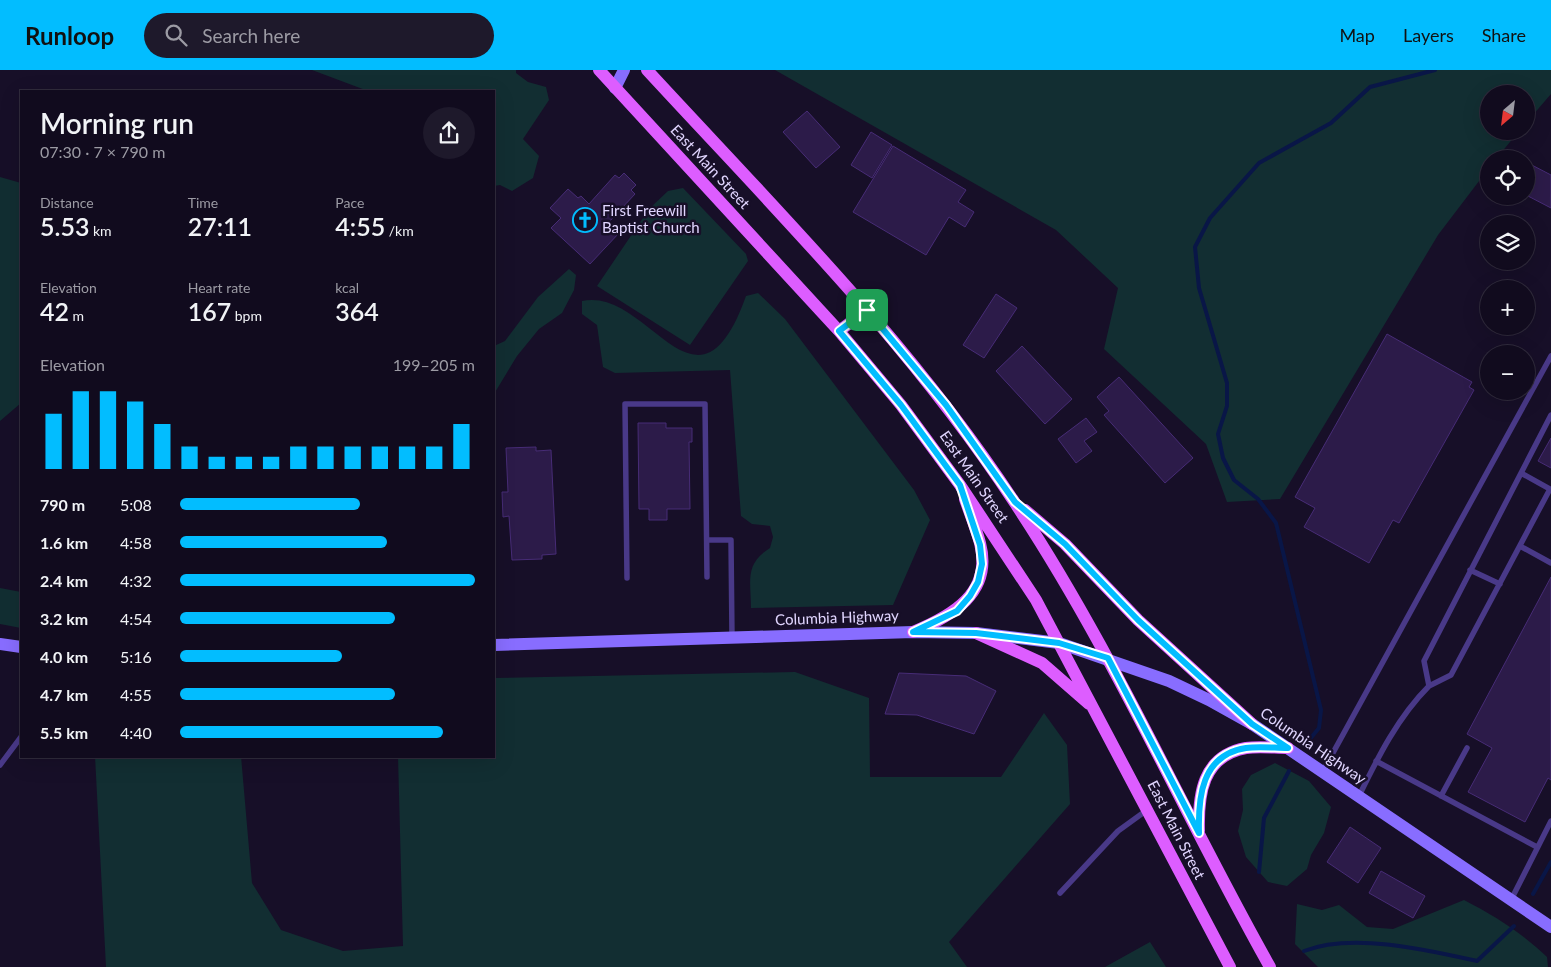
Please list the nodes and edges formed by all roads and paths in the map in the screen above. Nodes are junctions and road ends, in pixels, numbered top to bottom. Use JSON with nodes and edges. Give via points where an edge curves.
{"nodes":[{"id":1,"x":599,"y":70,"type":"edge"},
{"id":2,"x":624,"y":70,"type":"edge"},
{"id":3,"x":647,"y":70,"type":"edge"},
{"id":4,"x":615,"y":88,"type":"junction"},
{"id":5,"x":867,"y":310,"type":"junction"},
{"id":6,"x":839,"y":331,"type":"junction"},
{"id":7,"x":1551,"y":356,"type":"edge"},
{"id":8,"x":1551,"y":416,"type":"edge"},
{"id":9,"x":1521,"y":473,"type":"junction"},
{"id":10,"x":960,"y":485,"type":"junction"},
{"id":11,"x":1550,"y":488,"type":"edge"},
{"id":12,"x":1015,"y":502,"type":"junction"},
{"id":13,"x":706,"y":540,"type":"junction"},
{"id":14,"x":1520,"y":546,"type":"junction"},
{"id":15,"x":1551,"y":562,"type":"edge"},
{"id":16,"x":1470,"y":570,"type":"junction"},
{"id":17,"x":707,"y":577,"type":"dead end"},
{"id":18,"x":627,"y":578,"type":"dead end"},
{"id":19,"x":1500,"y":584,"type":"junction"},
{"id":20,"x":913,"y":632,"type":"junction"},
{"id":21,"x":976,"y":633,"type":"junction"},
{"id":22,"x":732,"y":638,"type":"junction"},
{"id":23,"x":1059,"y":643,"type":"junction"},
{"id":24,"x":0,"y":644,"type":"edge"},
{"id":25,"x":495,"y":645,"type":"edge"},
{"id":26,"x":20,"y":647,"type":"edge"},
{"id":27,"x":1108,"y":658,"type":"junction"},
{"id":28,"x":1430,"y":686,"type":"junction"},
{"id":29,"x":1095,"y":708,"type":"junction"},
{"id":30,"x":1252,"y":724,"type":"junction"},
{"id":31,"x":20,"y":737,"type":"edge"},
{"id":32,"x":1288,"y":748,"type":"junction"},
{"id":33,"x":1468,"y":748,"type":"dead end"},
{"id":34,"x":1376,"y":761,"type":"junction"},
{"id":35,"x":0,"y":765,"type":"edge"},
{"id":36,"x":1323,"y":772,"type":"junction"},
{"id":37,"x":1359,"y":796,"type":"junction"},
{"id":38,"x":1441,"y":796,"type":"junction"},
{"id":39,"x":1147,"y":810,"type":"junction"},
{"id":40,"x":1551,"y":821,"type":"edge"},
{"id":41,"x":1199,"y":833,"type":"junction"},
{"id":42,"x":1537,"y":847,"type":"junction"},
{"id":43,"x":1060,"y":893,"type":"dead end"},
{"id":44,"x":1511,"y":900,"type":"junction"},
{"id":45,"x":1551,"y":927,"type":"edge"},
{"id":46,"x":1230,"y":967,"type":"edge"},
{"id":47,"x":1270,"y":967,"type":"edge"}],
"edges":[{"from":1,"to":4,"type":"main road","name":"East Main Street"},
{"from":2,"to":4,"type":"main road"},
{"from":3,"to":5,"type":"main road","name":"East Main Street"},
{"from":4,"to":6,"type":"main road","name":"East Main Street"},
{"from":5,"to":6,"type":"main road"},
{"from":5,"to":12,"type":"main road","name":"East Main Street","via":[[946,405]]},
{"from":6,"to":10,"type":"main road","name":"East Main Street","via":[[901,405]]},
{"from":7,"to":36,"type":"lane"},
{"from":8,"to":9,"type":"lane"},
{"from":9,"to":11,"type":"lane"},
{"from":9,"to":16,"type":"lane"},
{"from":10,"to":20,"type":"main road","via":[[980,545],[982,564],[978,582],[957,611]]},
{"from":10,"to":23,"type":"main road","name":"East Main Street","via":[[999,541]]},
{"from":11,"to":14,"type":"lane"},
{"from":12,"to":27,"type":"main road","name":"East Main Street","via":[[1066,582]]},
{"from":12,"to":30,"type":"main road","via":[[1065,544],[1138,620]]},
{"from":13,"to":17,"type":"lane"},
{"from":13,"to":18,"type":"lane","via":[[705,404],[625,404]]},
{"from":13,"to":22,"type":"lane","via":[[731,540]]},
{"from":14,"to":15,"type":"lane"},
{"from":14,"to":19,"type":"lane"},
{"from":16,"to":19,"type":"lane"},
{"from":16,"to":28,"type":"lane","via":[[1424,661]]},
{"from":19,"to":28,"type":"lane","via":[[1451,676]]},
{"from":20,"to":21,"type":"main road","name":"Columbia Highway"},
{"from":20,"to":22,"type":"main road","name":"Columbia Highway"},
{"from":21,"to":23,"type":"main road","name":"Columbia Highway"},
{"from":21,"to":29,"type":"main road","via":[[1042,663]]},
{"from":22,"to":25,"type":"main road","name":"Columbia Highway"},
{"from":23,"to":27,"type":"main road","name":"Columbia Highway"},
{"from":23,"to":29,"type":"main road","name":"East Main Street"},
{"from":24,"to":26,"type":"main road"},
{"from":27,"to":30,"type":"main road","name":"Columbia Highway","via":[[1169,681]]},
{"from":27,"to":41,"type":"main road","name":"East Main Street"},
{"from":28,"to":34,"type":"lane","via":[[1411,705]]},
{"from":29,"to":39,"type":"main road","name":"East Main Street"},
{"from":30,"to":32,"type":"main road","name":"Columbia Highway"},
{"from":31,"to":35,"type":"lane"},
{"from":32,"to":36,"type":"main road","name":"Columbia Highway"},
{"from":32,"to":41,"type":"main road","via":[[1246,748],[1229,754],[1215,765],[1200,793]]},
{"from":33,"to":38,"type":"lane"},
{"from":34,"to":37,"type":"lane"},
{"from":34,"to":38,"type":"lane"},
{"from":36,"to":37,"type":"main road","name":"Columbia Highway"},
{"from":37,"to":44,"type":"main road","name":"Columbia Highway"},
{"from":38,"to":42,"type":"lane"},
{"from":39,"to":43,"type":"lane","via":[[1118,831]]},
{"from":39,"to":46,"type":"main road","name":"East Main Street"},
{"from":40,"to":42,"type":"lane"},
{"from":41,"to":47,"type":"main road","name":"East Main Street"},
{"from":42,"to":44,"type":"lane"},
{"from":44,"to":45,"type":"main road","name":"Columbia Highway"}]}
